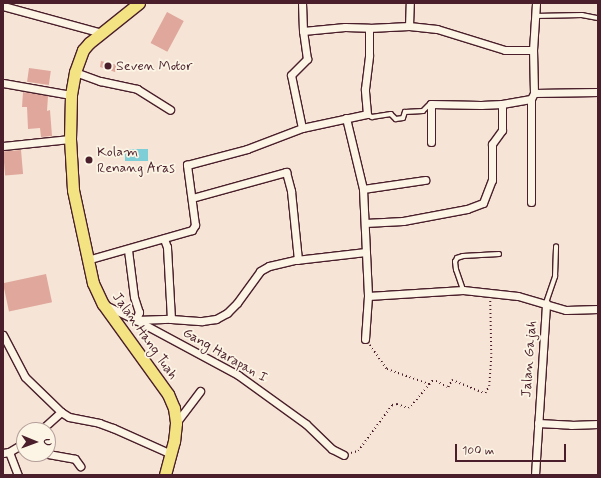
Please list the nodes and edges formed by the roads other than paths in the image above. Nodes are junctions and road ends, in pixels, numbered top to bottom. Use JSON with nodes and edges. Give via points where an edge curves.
{"nodes":[{"id":1,"x":139,"y":3,"type":"edge"},
{"id":2,"x":302,"y":3,"type":"edge"},
{"id":3,"x":410,"y":3,"type":"edge"},
{"id":4,"x":536,"y":3,"type":"edge"},
{"id":5,"x":3,"y":6,"type":"edge"},
{"id":6,"x":535,"y":16,"type":"junction"},
{"id":7,"x":598,"y":18,"type":"edge"},
{"id":8,"x":409,"y":26,"type":"junction"},
{"id":9,"x":369,"y":28,"type":"junction"},
{"id":10,"x":303,"y":31,"type":"junction"},
{"id":11,"x":102,"y":33,"type":"junction"},
{"id":12,"x":533,"y":50,"type":"junction"},
{"id":13,"x":75,"y":72,"type":"junction"},
{"id":14,"x":3,"y":83,"type":"edge"},
{"id":15,"x":598,"y":92,"type":"edge"},
{"id":16,"x":71,"y":95,"type":"junction"},
{"id":17,"x":533,"y":96,"type":"junction"},
{"id":18,"x":430,"y":104,"type":"junction"},
{"id":19,"x":502,"y":104,"type":"junction"},
{"id":20,"x":170,"y":110,"type":"dead end"},
{"id":21,"x":367,"y":114,"type":"junction"},
{"id":22,"x":346,"y":118,"type":"junction"},
{"id":23,"x":302,"y":128,"type":"junction"},
{"id":24,"x":70,"y":139,"type":"junction"},
{"id":25,"x":431,"y":142,"type":"dead end"},
{"id":26,"x":3,"y":146,"type":"edge"},
{"id":27,"x":425,"y":180,"type":"dead end"},
{"id":28,"x":363,"y":188,"type":"junction"},
{"id":29,"x":192,"y":198,"type":"junction"},
{"id":30,"x":531,"y":202,"type":"dead end"},
{"id":31,"x":365,"y":222,"type":"junction"},
{"id":32,"x":164,"y":239,"type":"junction"},
{"id":33,"x":556,"y":247,"type":"dead end"},
{"id":34,"x":128,"y":250,"type":"junction"},
{"id":35,"x":366,"y":252,"type":"junction"},
{"id":36,"x":499,"y":254,"type":"dead end"},
{"id":37,"x":87,"y":260,"type":"junction"},
{"id":38,"x":298,"y":260,"type":"junction"},
{"id":39,"x":463,"y":290,"type":"junction"},
{"id":40,"x":368,"y":296,"type":"junction"},
{"id":41,"x":546,"y":303,"type":"junction"},
{"id":42,"x":103,"y":304,"type":"junction"},
{"id":43,"x":598,"y":309,"type":"edge"},
{"id":44,"x":171,"y":319,"type":"junction"},
{"id":45,"x":136,"y":320,"type":"junction"},
{"id":46,"x":3,"y":335,"type":"edge"},
{"id":47,"x":365,"y":339,"type":"road end"},
{"id":48,"x":200,"y":391,"type":"dead end"},
{"id":49,"x":62,"y":412,"type":"junction"},
{"id":50,"x":50,"y":422,"type":"edge"},
{"id":51,"x":538,"y":422,"type":"junction"},
{"id":52,"x":176,"y":423,"type":"junction"},
{"id":53,"x":598,"y":424,"type":"edge"},
{"id":54,"x":16,"y":447,"type":"edge"},
{"id":55,"x":6,"y":453,"type":"edge"},
{"id":56,"x":171,"y":454,"type":"junction"},
{"id":57,"x":56,"y":455,"type":"edge"},
{"id":58,"x":344,"y":455,"type":"road end"},
{"id":59,"x":80,"y":466,"type":"dead end"},
{"id":60,"x":18,"y":475,"type":"edge"},
{"id":61,"x":165,"y":475,"type":"edge"},
{"id":62,"x":535,"y":475,"type":"edge"}],
"edges":[{"from":1,"to":11,"type":"main road","name":"Jalan Hang Tuah"},
{"from":2,"to":10,"type":"street"},
{"from":3,"to":8,"type":"street"},
{"from":4,"to":6,"type":"street"},
{"from":5,"to":11,"type":"street"},
{"from":6,"to":7,"type":"lane","via":[[582,15]]},
{"from":6,"to":12,"type":"street"},
{"from":8,"to":9,"type":"street"},
{"from":8,"to":12,"type":"street","via":[[437,29],[505,50]]},
{"from":9,"to":10,"type":"street","via":[[345,27]]},
{"from":9,"to":21,"type":"street"},
{"from":10,"to":23,"type":"street","via":[[307,59],[291,75]]},
{"from":11,"to":13,"type":"main road","name":"Jalan Hang Tuah","via":[[83,50]]},
{"from":12,"to":17,"type":"street"},
{"from":13,"to":16,"type":"main road","name":"Jalan Hang Tuah"},
{"from":13,"to":20,"type":"street","via":[[100,81],[137,89]]},
{"from":14,"to":16,"type":"street"},
{"from":15,"to":17,"type":"street"},
{"from":16,"to":24,"type":"main road","name":"Jalan Hang Tuah"},
{"from":17,"to":19,"type":"street"},
{"from":17,"to":30,"type":"street"},
{"from":18,"to":19,"type":"street"},
{"from":18,"to":21,"type":"lane","via":[[423,110],[405,112],[403,118],[396,119],[391,114],[372,117]]},
{"from":18,"to":25,"type":"street"},
{"from":19,"to":31,"type":"street","via":[[502,130],[492,144],[492,180],[483,203],[468,209],[403,221]]},
{"from":21,"to":22,"type":"street"},
{"from":22,"to":23,"type":"street"},
{"from":22,"to":28,"type":"street"},
{"from":23,"to":29,"type":"street","via":[[248,149],[187,165]]},
{"from":24,"to":26,"type":"street"},
{"from":24,"to":37,"type":"main road","name":"Jalan Hang Tuah","via":[[73,190]]},
{"from":27,"to":28,"type":"street"},
{"from":28,"to":31,"type":"street"},
{"from":29,"to":32,"type":"street","via":[[195,225],[192,230]]},
{"from":29,"to":38,"type":"street","via":[[286,172],[291,191]]},
{"from":31,"to":35,"type":"street"},
{"from":32,"to":34,"type":"street"},
{"from":32,"to":44,"type":"street","via":[[167,247]]},
{"from":33,"to":41,"type":"lane","name":"Jalan Gajah","via":[[555,276]]},
{"from":34,"to":37,"type":"street"},
{"from":34,"to":45,"type":"street","via":[[134,297],[139,312]]},
{"from":35,"to":38,"type":"street"},
{"from":35,"to":40,"type":"street"},
{"from":36,"to":39,"type":"lane","via":[[457,258],[456,270]]},
{"from":37,"to":42,"type":"main road","name":"Jalan Hang Tuah","via":[[93,284]]},
{"from":38,"to":44,"type":"street","via":[[269,266],[260,271],[237,303],[216,319]]},
{"from":39,"to":40,"type":"street"},
{"from":39,"to":41,"type":"street","via":[[490,292]]},
{"from":40,"to":47,"type":"street"},
{"from":41,"to":43,"type":"street","via":[[566,310]]},
{"from":41,"to":51,"type":"street","name":"Jalan Gajah"},
{"from":42,"to":45,"type":"street","name":"Gang Harapan I"},
{"from":42,"to":52,"type":"main road","name":"Jalan Hang Tuah","via":[[168,394],[174,408]]},
{"from":44,"to":45,"type":"street"},
{"from":45,"to":58,"type":"street","name":"Gang Harapan I","via":[[238,375],[306,424],[332,449]]},
{"from":46,"to":49,"type":"street","via":[[25,377]]},
{"from":48,"to":52,"type":"street"},
{"from":49,"to":50,"type":"street"},
{"from":49,"to":56,"type":"street","via":[[69,417],[112,428]]},
{"from":51,"to":53,"type":"street"},
{"from":51,"to":62,"type":"street","name":"Jalan Gajah"},
{"from":52,"to":56,"type":"main road","name":"Jalan Hang Tuah"},
{"from":54,"to":55,"type":"street"},
{"from":55,"to":60,"type":"street"},
{"from":56,"to":61,"type":"main road","name":"Jalan Hang Tuah"},
{"from":57,"to":59,"type":"street","via":[[75,459]]}]}
